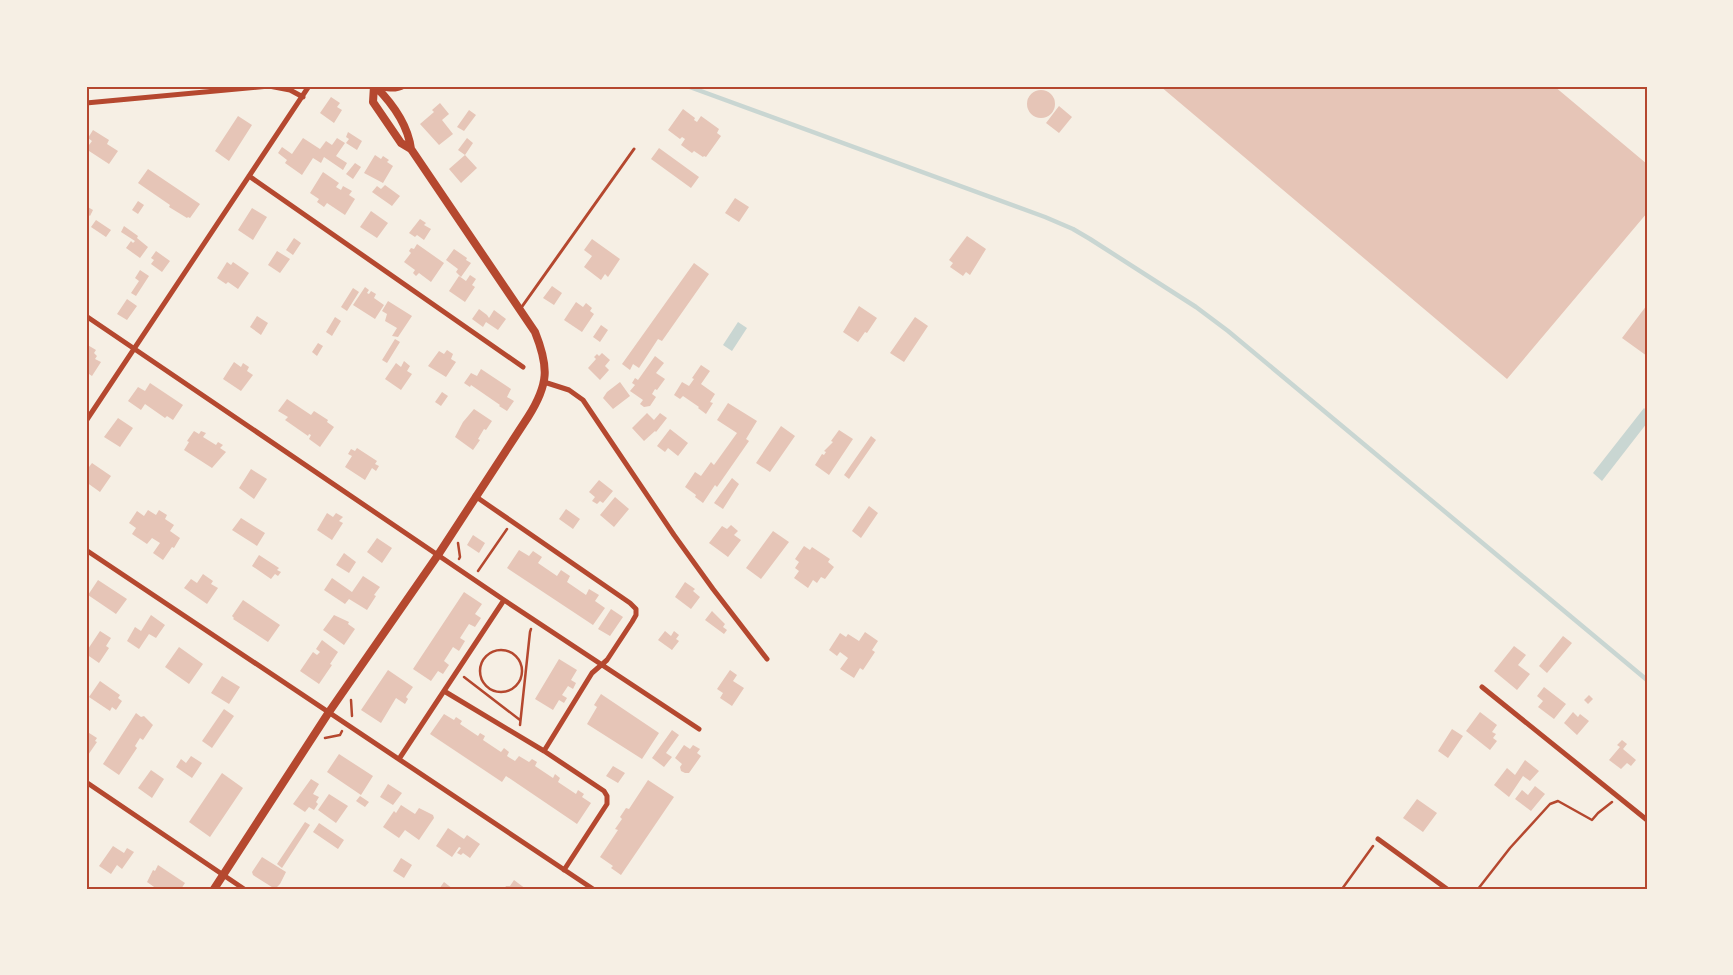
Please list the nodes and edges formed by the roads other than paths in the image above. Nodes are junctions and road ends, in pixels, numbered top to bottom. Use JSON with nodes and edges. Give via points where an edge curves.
{"nodes":[{"id":1,"x":309,"y":86,"type":"edge"},
{"id":2,"x":375,"y":86,"type":"edge"},
{"id":3,"x":404,"y":86,"type":"edge"},
{"id":4,"x":302,"y":97,"type":"junction"},
{"id":5,"x":86,"y":103,"type":"edge"},
{"id":6,"x":634,"y":149,"type":"dead end"},
{"id":7,"x":411,"y":150,"type":"junction"},
{"id":8,"x":249,"y":176,"type":"junction"},
{"id":9,"x":520,"y":309,"type":"junction"},
{"id":10,"x":86,"y":316,"type":"edge"},
{"id":11,"x":134,"y":348,"type":"junction"},
{"id":12,"x":523,"y":367,"type":"dead end"},
{"id":13,"x":544,"y":382,"type":"junction"},
{"id":14,"x":86,"y":421,"type":"edge"},
{"id":15,"x":475,"y":496,"type":"junction"},
{"id":16,"x":86,"y":550,"type":"edge"},
{"id":17,"x":438,"y":555,"type":"junction"},
{"id":18,"x":504,"y":600,"type":"junction"},
{"id":19,"x":767,"y":659,"type":"dead end"},
{"id":20,"x":601,"y":664,"type":"junction"},
{"id":21,"x":1482,"y":687,"type":"dead end"},
{"id":22,"x":444,"y":691,"type":"junction"},
{"id":23,"x":329,"y":712,"type":"junction"},
{"id":24,"x":699,"y":729,"type":"dead end"},
{"id":25,"x":544,"y":751,"type":"junction"},
{"id":26,"x":399,"y":760,"type":"junction"},
{"id":27,"x":86,"y":782,"type":"edge"},
{"id":28,"x":1647,"y":820,"type":"edge"},
{"id":29,"x":1378,"y":839,"type":"road end"},
{"id":30,"x":564,"y":870,"type":"junction"},
{"id":31,"x":223,"y":875,"type":"junction"},
{"id":32,"x":214,"y":889,"type":"edge"},
{"id":33,"x":244,"y":889,"type":"edge"},
{"id":34,"x":592,"y":889,"type":"edge"},
{"id":35,"x":1447,"y":889,"type":"edge"}],
"edges":[{"from":1,"to":4,"type":"street"},
{"from":2,"to":3,"type":"street","via":[[389,89]]},
{"from":2,"to":7,"type":"street","via":[[388,99],[402,123],[409,136]]},
{"from":2,"to":7,"type":"street","via":[[373,102],[400,143]]},
{"from":4,"to":5,"type":"street","via":[[290,90],[269,86]]},
{"from":4,"to":8,"type":"street"},
{"from":6,"to":9,"type":"lane"},
{"from":7,"to":9,"type":"street"},
{"from":8,"to":11,"type":"street"},
{"from":8,"to":12,"type":"street"},
{"from":9,"to":13,"type":"street","via":[[535,332],[545,358]]},
{"from":10,"to":11,"type":"street"},
{"from":11,"to":14,"type":"street"},
{"from":11,"to":17,"type":"street"},
{"from":13,"to":15,"type":"street","via":[[537,404]]},
{"from":13,"to":19,"type":"street","via":[[569,390],[583,400],[713,589]]},
{"from":15,"to":17,"type":"street"},
{"from":15,"to":20,"type":"street","via":[[636,609],[632,622]]},
{"from":16,"to":23,"type":"street"},
{"from":17,"to":18,"type":"street"},
{"from":17,"to":23,"type":"street"},
{"from":18,"to":20,"type":"street"},
{"from":18,"to":22,"type":"street"},
{"from":20,"to":24,"type":"street"},
{"from":20,"to":25,"type":"street","via":[[592,673]]},
{"from":21,"to":28,"type":"street"},
{"from":22,"to":25,"type":"street"},
{"from":22,"to":26,"type":"street"},
{"from":23,"to":26,"type":"street"},
{"from":23,"to":31,"type":"street"},
{"from":25,"to":30,"type":"street","via":[[599,787],[607,796],[606,804]]},
{"from":26,"to":30,"type":"street"},
{"from":27,"to":31,"type":"street"},
{"from":29,"to":35,"type":"street"},
{"from":30,"to":34,"type":"street"},
{"from":31,"to":32,"type":"street"},
{"from":31,"to":33,"type":"street"}]}
